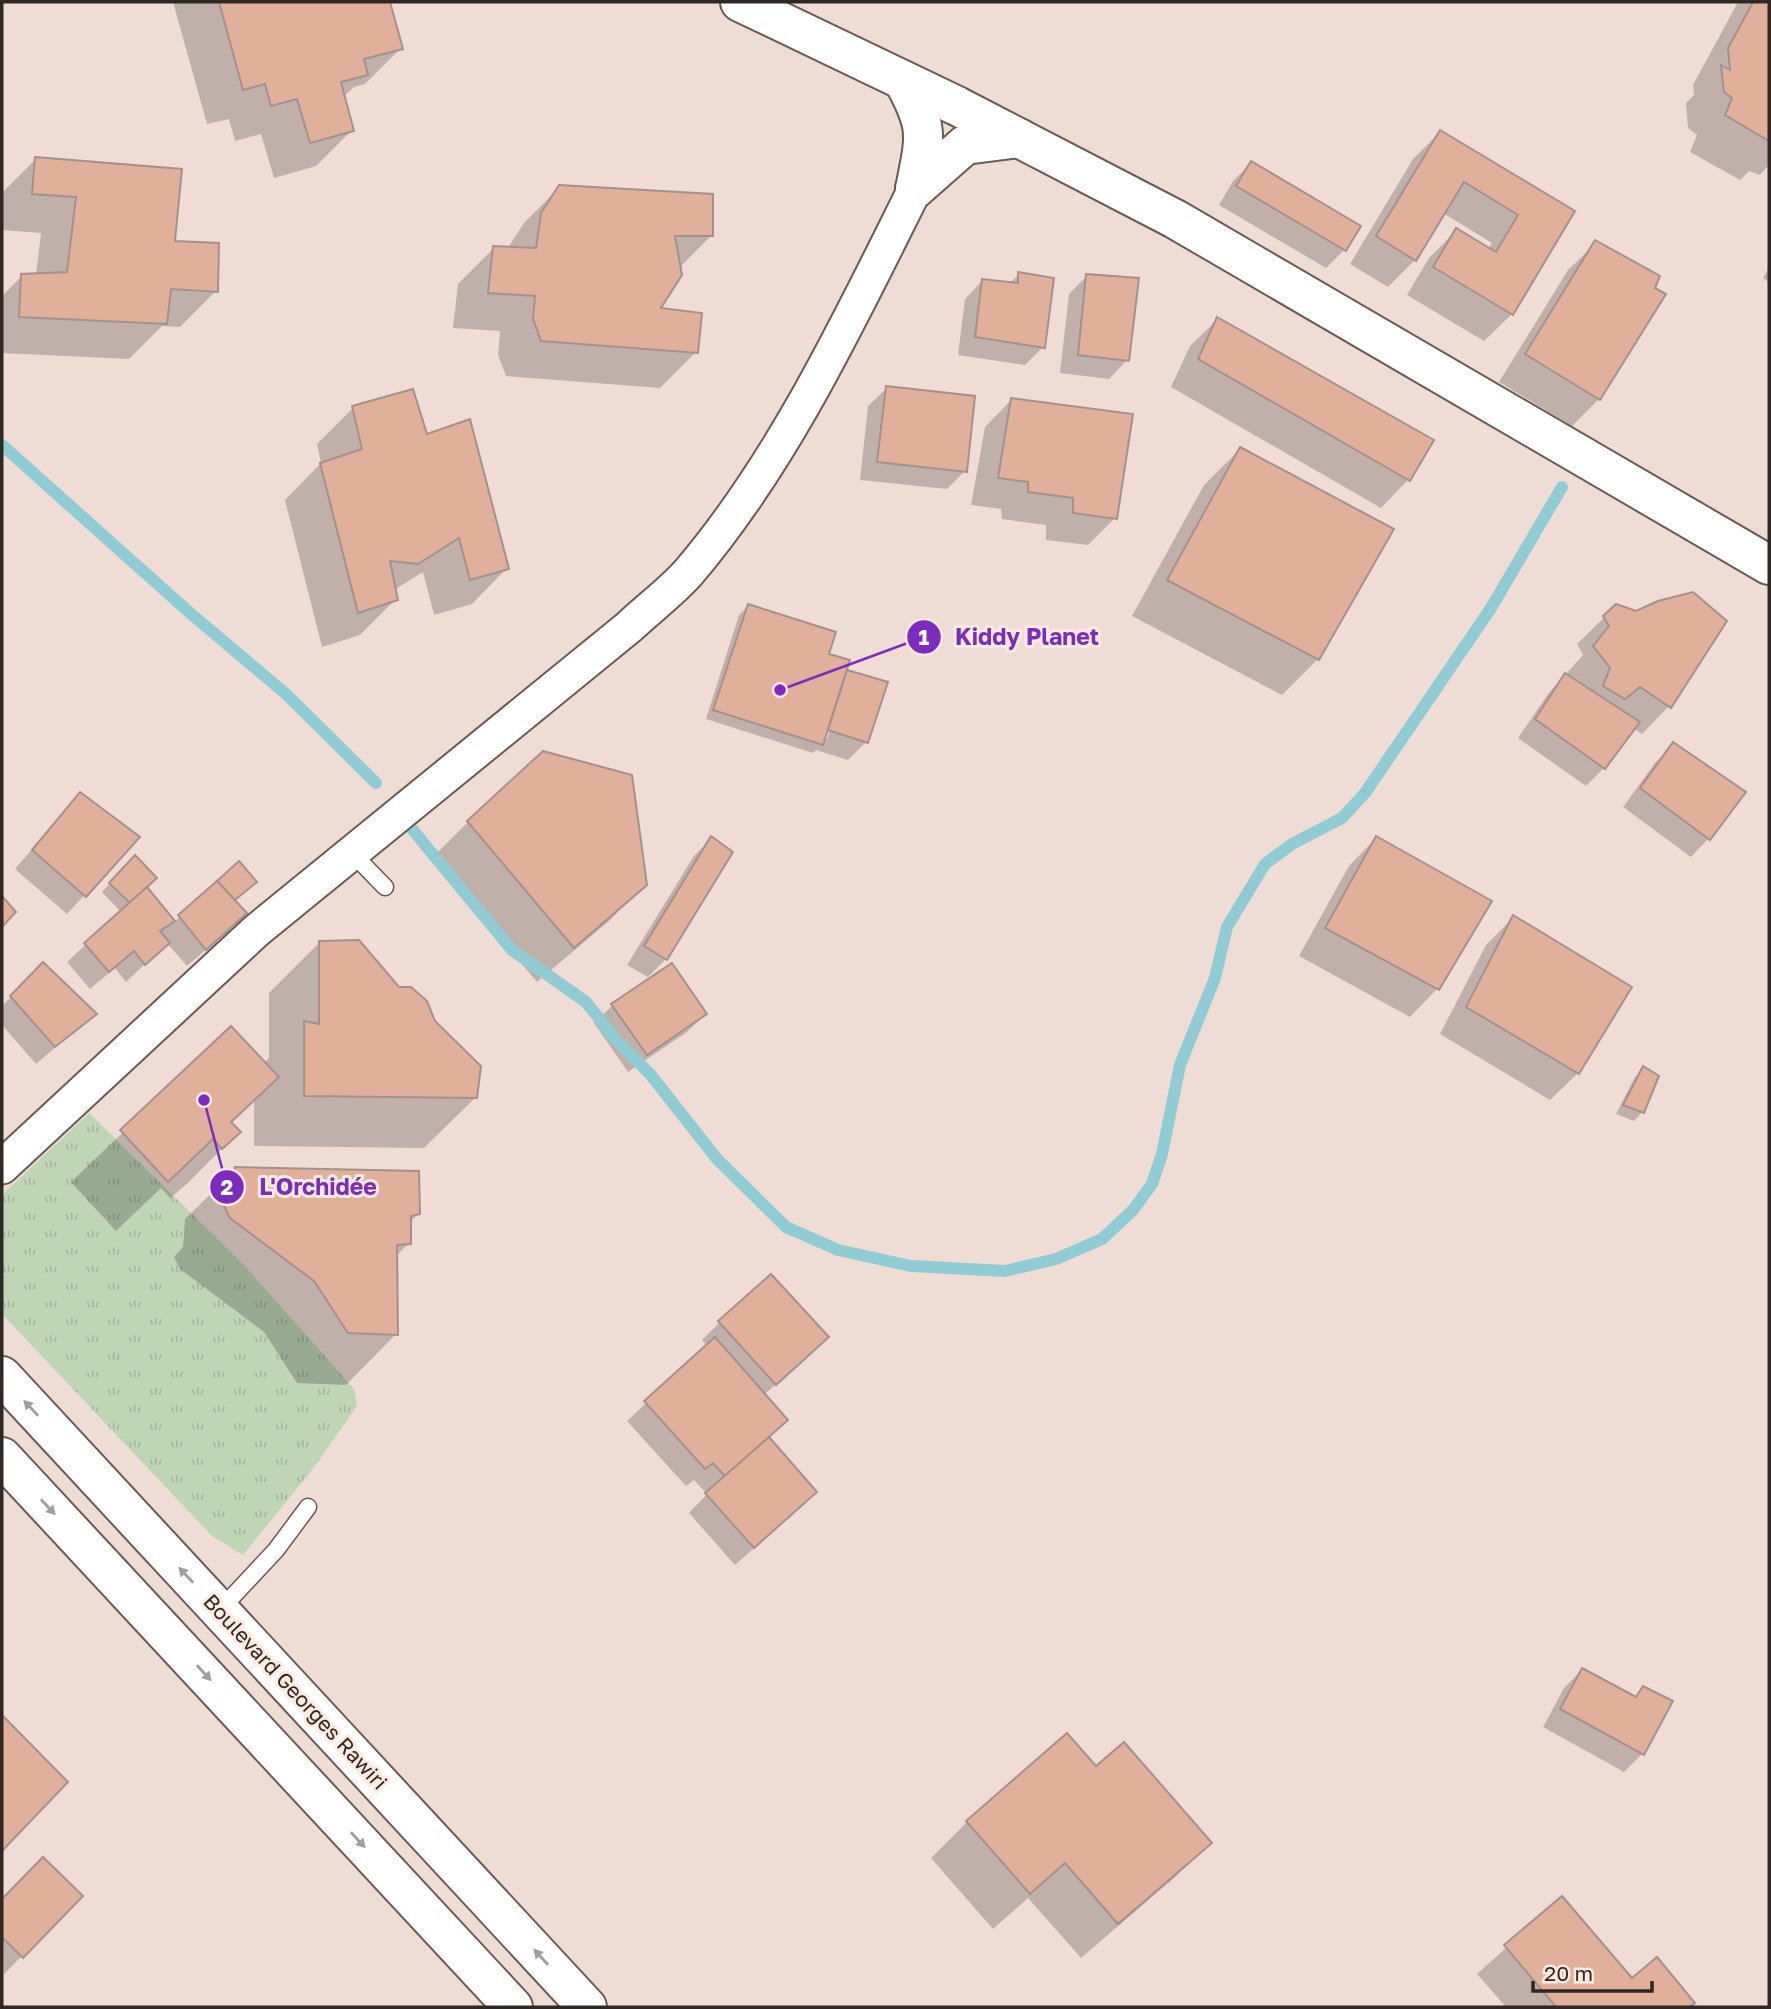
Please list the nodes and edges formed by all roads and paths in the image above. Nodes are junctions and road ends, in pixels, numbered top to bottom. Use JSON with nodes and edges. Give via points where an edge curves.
{"nodes":[{"id":1,"x":740,"y":2,"type":"edge"},
{"id":2,"x":904,"y":82,"type":"junction"},
{"id":3,"x":1019,"y":138,"type":"junction"},
{"id":4,"x":915,"y":189,"type":"junction"},
{"id":5,"x":1769,"y":565,"type":"edge"},
{"id":6,"x":351,"y":852,"type":"junction"},
{"id":7,"x":385,"y":887,"type":"dead end"},
{"id":8,"x":2,"y":1167,"type":"edge"},
{"id":9,"x":2,"y":1377,"type":"edge"},
{"id":10,"x":2,"y":1457,"type":"edge"},
{"id":11,"x":308,"y":1507,"type":"dead end"},
{"id":12,"x":219,"y":1611,"type":"junction"},
{"id":13,"x":513,"y":2007,"type":"edge"},
{"id":14,"x":587,"y":2007,"type":"edge"}],
"edges":[{"from":1,"to":2,"type":"main road"},
{"from":2,"to":3,"type":"main road"},
{"from":2,"to":4,"type":"main road","via":[[925,127]]},
{"from":3,"to":4,"type":"main road","via":[[965,145]]},
{"from":3,"to":5,"type":"main road","via":[[1187,226]]},
{"from":4,"to":6,"type":"street","via":[[781,443],[735,514],[686,575],[629,627]]},
{"from":6,"to":7,"type":"lane"},
{"from":6,"to":8,"type":"street","via":[[256,931]]},
{"from":12,"to":9,"type":"main road","name":"Boulevard Georges Rawiri","one_way":true},
{"from":10,"to":13,"type":"main road","one_way":true},
{"from":11,"to":12,"type":"lane","via":[[276,1550]]},
{"from":14,"to":12,"type":"main road","name":"Boulevard Georges Rawiri","one_way":true}]}
